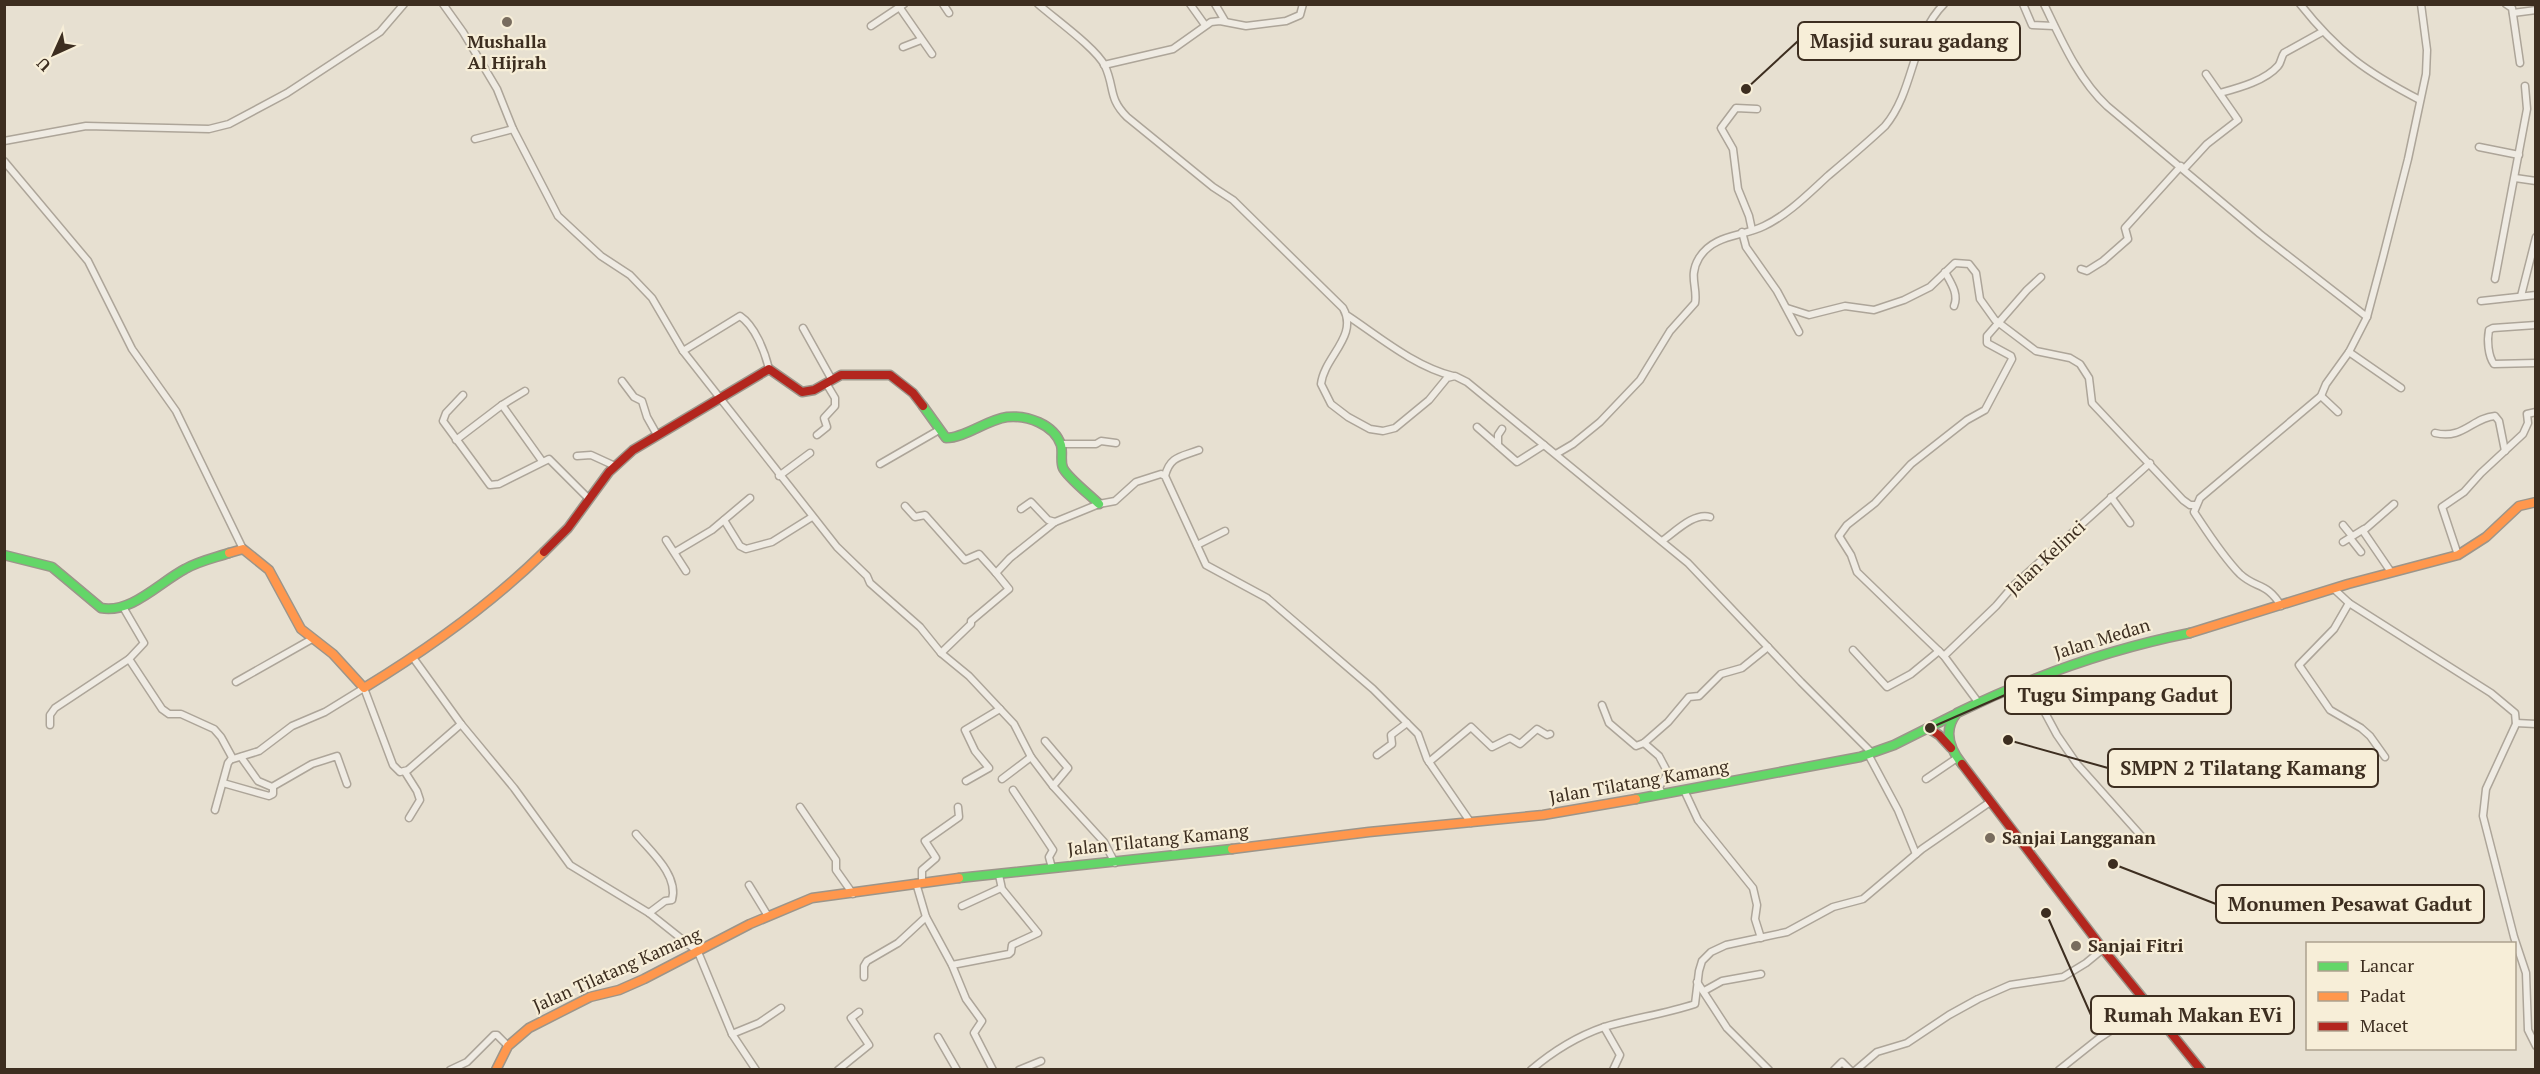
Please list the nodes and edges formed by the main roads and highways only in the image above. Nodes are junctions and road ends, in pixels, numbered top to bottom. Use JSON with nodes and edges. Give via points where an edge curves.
{"nodes":[{"id":1,"x":2535,"y":502,"type":"edge"},
{"id":2,"x":1099,"y":504,"type":"road end"},
{"id":3,"x":4,"y":555,"type":"edge"},
{"id":4,"x":1955,"y":715,"type":"junction"},
{"id":5,"x":1928,"y":728,"type":"junction"},
{"id":6,"x":1951,"y":748,"type":"junction"},
{"id":7,"x":496,"y":1070,"type":"edge"},
{"id":8,"x":2201,"y":1070,"type":"edge"}],
"edges":[{"from":1,"to":4,"type":"main road","name":"Jalan Medan","via":[[2515,507],[2502,523],[2458,555],[2208,629],[2090,658],[2000,692]]},
{"from":2,"to":3,"type":"main road","via":[[1063,469],[1062,444],[1047,426],[1023,416],[989,420],[950,439],[913,393],[890,375],[841,375],[802,392],[769,369],[656,433],[615,466],[564,533],[495,596],[414,659],[364,688],[296,622],[267,567],[243,549],[185,568],[113,611],[105,610],[52,567]]},
{"from":4,"to":5,"type":"main road","name":"Jalan Medan"},
{"from":4,"to":6,"type":"main road","via":[[1948,732]]},
{"from":5,"to":6,"type":"main road"},
{"from":5,"to":7,"type":"main road","name":"Jalan Tilatang Kamang","via":[[1870,753],[1543,815],[882,887],[813,898],[768,916],[628,986],[590,998],[529,1028],[508,1046]]},
{"from":6,"to":8,"type":"main road","via":[[2103,949]]}]}
